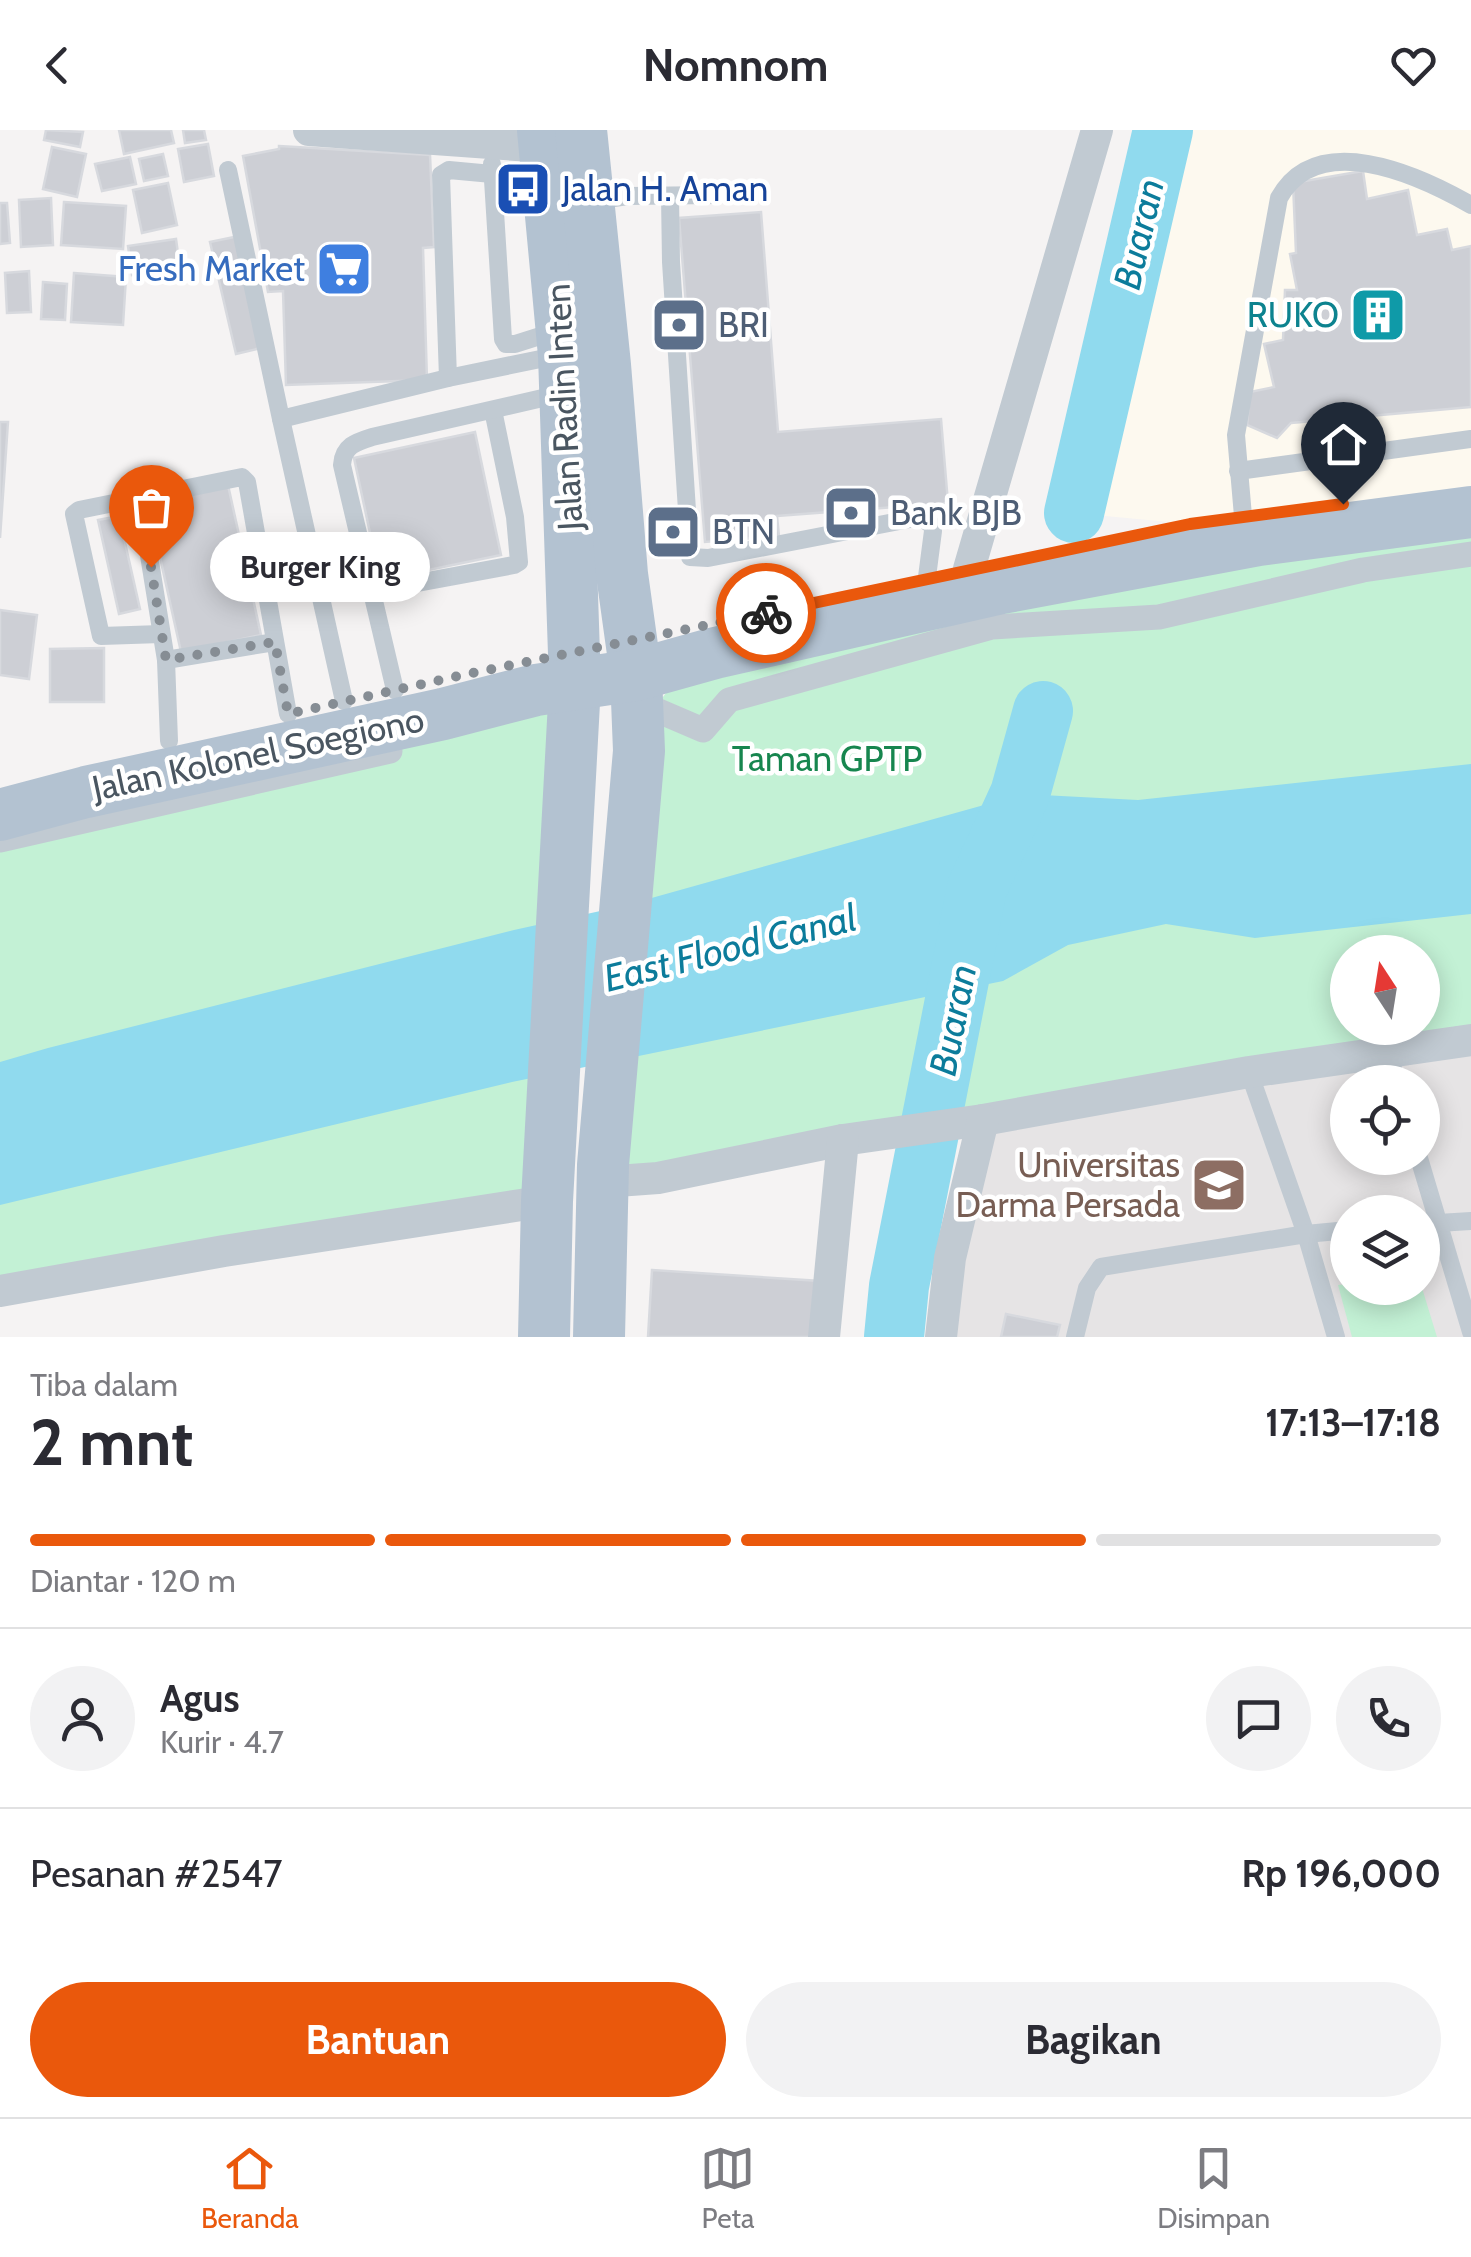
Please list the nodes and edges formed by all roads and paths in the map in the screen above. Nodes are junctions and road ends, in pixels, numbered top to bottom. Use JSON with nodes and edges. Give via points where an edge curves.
{"nodes":[{"id":1,"x":310,"y":130,"type":"edge"},
{"id":2,"x":1097,"y":130,"type":"edge"},
{"id":3,"x":556,"y":136,"type":"edge"},
{"id":4,"x":228,"y":170,"type":"dead end"},
{"id":5,"x":715,"y":195,"type":"dead end"},
{"id":6,"x":670,"y":196,"type":"junction"},
{"id":7,"x":587,"y":202,"type":"junction"},
{"id":8,"x":1471,"y":205,"type":"edge"},
{"id":9,"x":564,"y":359,"type":"junction"},
{"id":10,"x":448,"y":378,"type":"junction"},
{"id":11,"x":493,"y":410,"type":"junction"},
{"id":12,"x":281,"y":418,"type":"junction"},
{"id":13,"x":1471,"y":438,"type":"edge"},
{"id":14,"x":1471,"y":486,"type":"edge"},
{"id":15,"x":1240,"y":493,"type":"junction"},
{"id":16,"x":140,"y":500,"type":"junction"},
{"id":17,"x":1471,"y":512,"type":"edge"},
{"id":18,"x":1179,"y":540,"type":"junction"},
{"id":19,"x":1471,"y":554,"type":"edge"},
{"id":20,"x":978,"y":585,"type":"junction"},
{"id":21,"x":374,"y":592,"type":"junction"},
{"id":22,"x":161,"y":634,"type":"junction"},
{"id":23,"x":275,"y":642,"type":"junction"},
{"id":24,"x":166,"y":660,"type":"junction"},
{"id":25,"x":575,"y":669,"type":"junction"},
{"id":26,"x":640,"y":689,"type":"junction"},
{"id":27,"x":395,"y":690,"type":"junction"},
{"id":28,"x":344,"y":701,"type":"junction"},
{"id":29,"x":503,"y":710,"type":"junction"},
{"id":30,"x":288,"y":714,"type":"junction"},
{"id":31,"x":571,"y":737,"type":"junction"},
{"id":32,"x":170,"y":741,"type":"junction"},
{"id":33,"x":0,"y":785,"type":"edge"},
{"id":34,"x":0,"y":815,"type":"edge"},
{"id":35,"x":0,"y":840,"type":"edge"},
{"id":36,"x":1471,"y":1040,"type":"edge"},
{"id":37,"x":1398,"y":1065,"type":"edge"},
{"id":38,"x":1330,"y":1069,"type":"edge"},
{"id":39,"x":1249,"y":1072,"type":"junction"},
{"id":40,"x":967,"y":1122,"type":"junction"},
{"id":41,"x":843,"y":1140,"type":"junction"},
{"id":42,"x":603,"y":1174,"type":"junction"},
{"id":43,"x":548,"y":1183,"type":"junction"},
{"id":44,"x":1471,"y":1221,"type":"edge"},
{"id":45,"x":1440,"y":1223,"type":"edge"},
{"id":46,"x":1330,"y":1232,"type":"edge"},
{"id":47,"x":1306,"y":1234,"type":"junction"},
{"id":48,"x":1440,"y":1250,"type":"edge"},
{"id":49,"x":0,"y":1291,"type":"edge"},
{"id":50,"x":1471,"y":1332,"type":"edge"},
{"id":51,"x":544,"y":1337,"type":"edge"},
{"id":52,"x":599,"y":1337,"type":"edge"},
{"id":53,"x":824,"y":1337,"type":"edge"},
{"id":54,"x":940,"y":1337,"type":"edge"},
{"id":55,"x":1075,"y":1337,"type":"edge"},
{"id":56,"x":1336,"y":1337,"type":"edge"}],
"edges":[{"from":1,"to":3,"type":"street"},
{"from":2,"to":20,"type":"street"},
{"from":3,"to":7,"type":"main road","name":"Jalan Radin Inten"},
{"from":3,"to":9,"type":"main road","name":"Jalan Radin Inten"},
{"from":4,"to":12,"type":"lane"},
{"from":5,"to":6,"type":"lane"},
{"from":6,"to":7,"type":"lane"},
{"from":6,"to":20,"type":"lane","via":[[690,557],[920,516],[932,524],[933,548]]},
{"from":7,"to":26,"type":"main road","name":"Jalan Radin Inten","via":[[622,574]]},
{"from":8,"to":15,"type":"lane","via":[[1386,160],[1351,152],[1297,168],[1279,198],[1236,435]]},
{"from":9,"to":10,"type":"lane"},
{"from":9,"to":10,"type":"lane","via":[[506,344],[492,168],[449,170],[441,176]]},
{"from":9,"to":11,"type":"lane"},
{"from":9,"to":25,"type":"main road","name":"Jalan Radin Inten"},
{"from":10,"to":12,"type":"lane"},
{"from":11,"to":21,"type":"lane","via":[[372,436],[344,454]]},
{"from":11,"to":21,"type":"lane","via":[[519,562]]},
{"from":12,"to":28,"type":"lane"},
{"from":13,"to":15,"type":"lane"},
{"from":14,"to":15,"type":"main road"},
{"from":15,"to":18,"type":"main road"},
{"from":16,"to":22,"type":"lane"},
{"from":16,"to":22,"type":"lane","via":[[78,510],[74,518],[101,636]]},
{"from":16,"to":23,"type":"lane","via":[[245,480]]},
{"from":17,"to":18,"type":"main road","via":[[1260,540]]},
{"from":18,"to":20,"type":"main road"},
{"from":19,"to":20,"type":"street","via":[[1363,570],[1160,617]]},
{"from":20,"to":26,"type":"main road"},
{"from":20,"to":26,"type":"main road","via":[[715,652]]},
{"from":20,"to":26,"type":"street","via":[[729,700],[704,730]]},
{"from":21,"to":27,"type":"lane"},
{"from":22,"to":24,"type":"lane"},
{"from":23,"to":24,"type":"lane"},
{"from":23,"to":30,"type":"lane"},
{"from":24,"to":32,"type":"lane"},
{"from":25,"to":26,"type":"main road","name":"Jalan Kolonel Soegiono"},
{"from":25,"to":27,"type":"main road","name":"Jalan Kolonel Soegiono"},
{"from":25,"to":29,"type":"main road","name":"Jalan Kolonel Soegiono"},
{"from":25,"to":31,"type":"main road","name":"Jalan Radin Inten"},
{"from":26,"to":42,"type":"main road","name":"Jalan Radin Inten"},
{"from":27,"to":28,"type":"main road","name":"Jalan Kolonel Soegiono"},
{"from":28,"to":30,"type":"main road","name":"Jalan Kolonel Soegiono"},
{"from":29,"to":31,"type":"main road","via":[[560,722]]},
{"from":29,"to":34,"type":"main road","name":"Jalan Kolonel Soegiono","via":[[443,714]]},
{"from":29,"to":35,"type":"street","via":[[495,720],[344,764]]},
{"from":30,"to":32,"type":"main road","name":"Jalan Kolonel Soegiono"},
{"from":31,"to":43,"type":"main road","name":"Jalan Radin Inten"},
{"from":32,"to":33,"type":"main road","name":"Jalan Kolonel Soegiono"},
{"from":36,"to":37,"type":"street"},
{"from":38,"to":39,"type":"street"},
{"from":39,"to":40,"type":"street"},
{"from":39,"to":47,"type":"lane"},
{"from":40,"to":41,"type":"street"},
{"from":40,"to":54,"type":"street"},
{"from":41,"to":42,"type":"street","via":[[658,1178]]},
{"from":41,"to":53,"type":"street"},
{"from":42,"to":52,"type":"main road","name":"Jalan Radin Inten"},
{"from":43,"to":49,"type":"street"},
{"from":43,"to":51,"type":"main road","name":"Jalan Radin Inten"},
{"from":44,"to":45,"type":"lane"},
{"from":46,"to":47,"type":"lane"},
{"from":47,"to":55,"type":"lane","via":[[1101,1266],[1087,1288]]},
{"from":47,"to":56,"type":"lane"},
{"from":48,"to":50,"type":"lane"}]}
